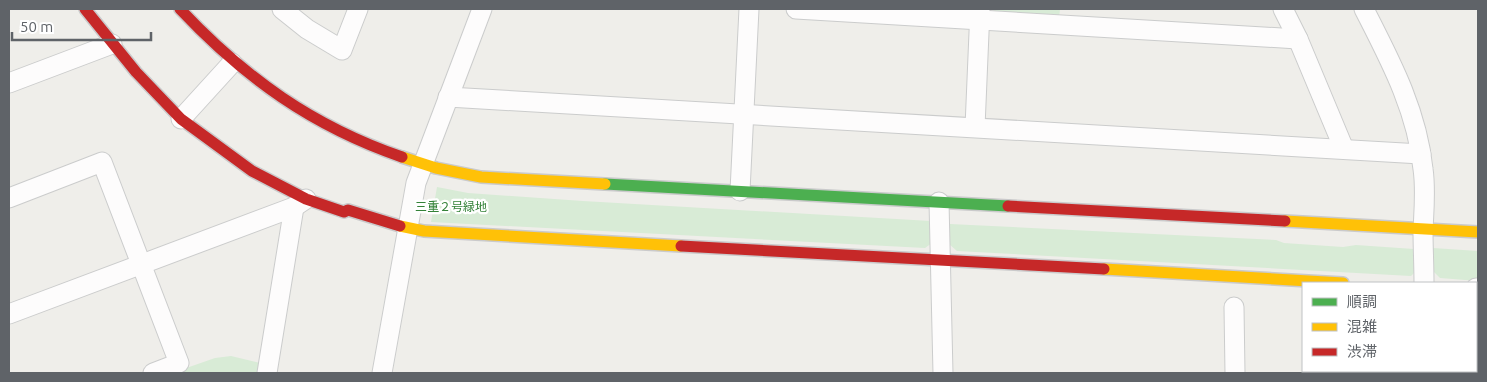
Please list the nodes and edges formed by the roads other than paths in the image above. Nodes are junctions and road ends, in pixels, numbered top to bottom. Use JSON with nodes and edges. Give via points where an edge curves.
{"nodes":[{"id":1,"x":85,"y":9,"type":"edge"},
{"id":2,"x":180,"y":9,"type":"edge"},
{"id":3,"x":282,"y":9,"type":"edge"},
{"id":4,"x":358,"y":9,"type":"edge"},
{"id":5,"x":482,"y":9,"type":"edge"},
{"id":6,"x":748,"y":9,"type":"edge"},
{"id":7,"x":796,"y":9,"type":"edge"},
{"id":8,"x":1283,"y":9,"type":"edge"},
{"id":9,"x":1364,"y":9,"type":"edge"},
{"id":10,"x":980,"y":14,"type":"edge"},
{"id":11,"x":1298,"y":39,"type":"junction"},
{"id":12,"x":112,"y":44,"type":"junction"},
{"id":13,"x":232,"y":62,"type":"junction"},
{"id":14,"x":9,"y":83,"type":"edge"},
{"id":15,"x":448,"y":97,"type":"junction"},
{"id":16,"x":743,"y":115,"type":"junction"},
{"id":17,"x":181,"y":119,"type":"junction"},
{"id":18,"x":975,"y":127,"type":"junction"},
{"id":19,"x":1344,"y":149,"type":"junction"},
{"id":20,"x":1421,"y":154,"type":"junction"},
{"id":21,"x":422,"y":165,"type":"junction"},
{"id":22,"x":740,"y":191,"type":"junction"},
{"id":23,"x":9,"y":198,"type":"edge"},
{"id":24,"x":939,"y":202,"type":"junction"},
{"id":25,"x":300,"y":203,"type":"junction"},
{"id":26,"x":407,"y":228,"type":"junction"},
{"id":27,"x":1423,"y":228,"type":"junction"},
{"id":28,"x":1478,"y":232,"type":"edge"},
{"id":29,"x":940,"y":260,"type":"junction"},
{"id":30,"x":141,"y":264,"type":"junction"},
{"id":31,"x":1325,"y":282,"type":"edge"},
{"id":32,"x":1424,"y":282,"type":"edge"},
{"id":33,"x":1234,"y":306,"type":"dead end"},
{"id":34,"x":9,"y":314,"type":"edge"},
{"id":35,"x":153,"y":373,"type":"edge"},
{"id":36,"x":266,"y":373,"type":"edge"},
{"id":37,"x":382,"y":373,"type":"edge"},
{"id":38,"x":944,"y":373,"type":"edge"},
{"id":39,"x":1235,"y":373,"type":"edge"}],
"edges":[{"from":1,"to":12,"type":"street"},
{"from":2,"to":13,"type":"street"},
{"from":3,"to":4,"type":"street","via":[[342,50]]},
{"from":5,"to":15,"type":"street"},
{"from":6,"to":16,"type":"street"},
{"from":7,"to":10,"type":"street"},
{"from":8,"to":11,"type":"street"},
{"from":9,"to":20,"type":"street","via":[[1400,80]]},
{"from":10,"to":11,"type":"street"},
{"from":10,"to":18,"type":"street"},
{"from":11,"to":19,"type":"street"},
{"from":12,"to":14,"type":"street"},
{"from":12,"to":17,"type":"street"},
{"from":13,"to":17,"type":"street"},
{"from":13,"to":21,"type":"street","via":[[285,103],[322,124],[361,143]]},
{"from":15,"to":16,"type":"street"},
{"from":15,"to":21,"type":"street"},
{"from":16,"to":18,"type":"street"},
{"from":16,"to":22,"type":"street"},
{"from":17,"to":25,"type":"street"},
{"from":18,"to":19,"type":"street"},
{"from":19,"to":20,"type":"street"},
{"from":20,"to":27,"type":"street","via":[[1425,208]]},
{"from":21,"to":22,"type":"street","via":[[481,177]]},
{"from":21,"to":26,"type":"street"},
{"from":22,"to":24,"type":"street"},
{"from":23,"to":30,"type":"street","via":[[102,162]]},
{"from":24,"to":27,"type":"street"},
{"from":24,"to":29,"type":"street"},
{"from":25,"to":26,"type":"street","via":[[344,212],[348,210]]},
{"from":25,"to":30,"type":"street"},
{"from":25,"to":36,"type":"street"},
{"from":26,"to":29,"type":"street"},
{"from":26,"to":37,"type":"street"},
{"from":27,"to":28,"type":"street"},
{"from":27,"to":32,"type":"street"},
{"from":29,"to":31,"type":"street"},
{"from":29,"to":38,"type":"street"},
{"from":30,"to":34,"type":"street"},
{"from":30,"to":35,"type":"street","via":[[179,363]]},
{"from":33,"to":39,"type":"street"}]}
